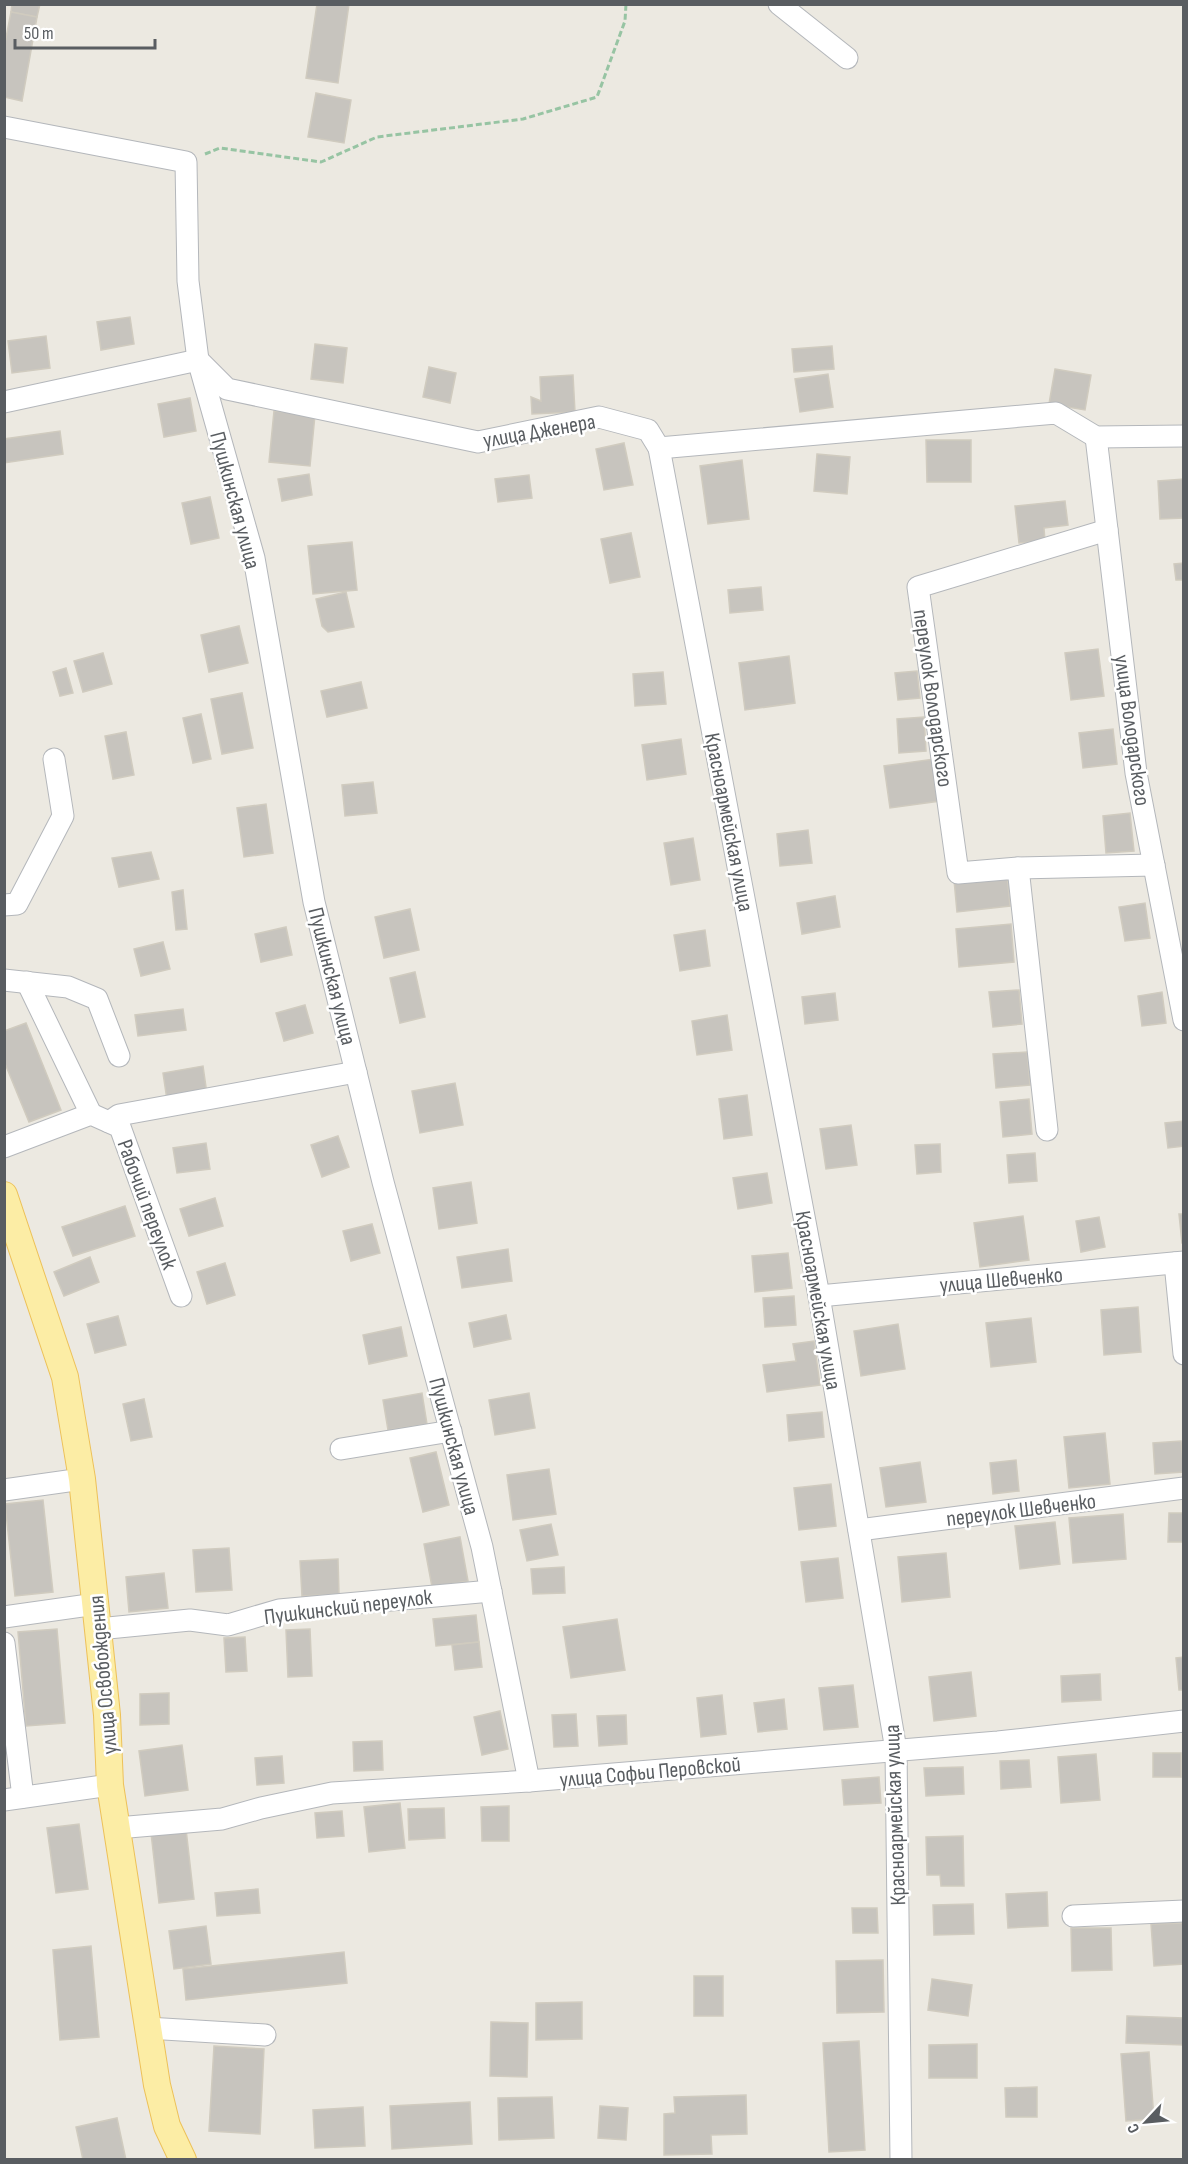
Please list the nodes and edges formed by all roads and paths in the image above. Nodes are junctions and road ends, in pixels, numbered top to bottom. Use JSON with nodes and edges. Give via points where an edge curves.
{"nodes":[{"id":1,"x":626,"y":4,"type":"edge"},
{"id":2,"x":779,"y":4,"type":"edge"},
{"id":3,"x":847,"y":58,"type":"dead end"},
{"id":4,"x":4,"y":127,"type":"edge"},
{"id":5,"x":186,"y":162,"type":"junction"},
{"id":6,"x":198,"y":360,"type":"junction"},
{"id":7,"x":4,"y":402,"type":"edge"},
{"id":8,"x":1184,"y":436,"type":"edge"},
{"id":9,"x":1096,"y":437,"type":"junction"},
{"id":10,"x":659,"y":448,"type":"junction"},
{"id":11,"x":1107,"y":530,"type":"junction"},
{"id":12,"x":54,"y":759,"type":"dead end"},
{"id":13,"x":1154,"y":865,"type":"junction"},
{"id":14,"x":1017,"y":868,"type":"junction"},
{"id":15,"x":4,"y":905,"type":"edge"},
{"id":16,"x":4,"y":980,"type":"edge"},
{"id":17,"x":27,"y":982,"type":"junction"},
{"id":18,"x":1184,"y":1020,"type":"edge"},
{"id":19,"x":119,"y":1056,"type":"dead end"},
{"id":20,"x":356,"y":1072,"type":"junction"},
{"id":21,"x":100,"y":1118,"type":"junction"},
{"id":22,"x":1047,"y":1130,"type":"dead end"},
{"id":23,"x":4,"y":1148,"type":"edge"},
{"id":24,"x":4,"y":1195,"type":"edge"},
{"id":25,"x":1179,"y":1262,"type":"edge"},
{"id":26,"x":181,"y":1296,"type":"dead end"},
{"id":27,"x":819,"y":1296,"type":"junction"},
{"id":28,"x":1184,"y":1354,"type":"edge"},
{"id":29,"x":451,"y":1431,"type":"junction"},
{"id":30,"x":341,"y":1449,"type":"dead end"},
{"id":31,"x":82,"y":1479,"type":"junction"},
{"id":32,"x":1184,"y":1488,"type":"edge"},
{"id":33,"x":4,"y":1490,"type":"edge"},
{"id":34,"x":859,"y":1530,"type":"junction"},
{"id":35,"x":491,"y":1591,"type":"junction"},
{"id":36,"x":97,"y":1616,"type":"junction"},
{"id":37,"x":4,"y":1617,"type":"edge"},
{"id":38,"x":4,"y":1643,"type":"edge"},
{"id":39,"x":7,"y":1690,"type":"edge"},
{"id":40,"x":1184,"y":1721,"type":"edge"},
{"id":41,"x":896,"y":1750,"type":"junction"},
{"id":42,"x":529,"y":1781,"type":"junction"},
{"id":43,"x":110,"y":1785,"type":"junction"},
{"id":44,"x":14,"y":1798,"type":"edge"},
{"id":45,"x":117,"y":1828,"type":"junction"},
{"id":46,"x":1184,"y":1911,"type":"edge"},
{"id":47,"x":1073,"y":1916,"type":"dead end"},
{"id":48,"x":147,"y":2028,"type":"junction"},
{"id":49,"x":265,"y":2035,"type":"dead end"},
{"id":50,"x":183,"y":2160,"type":"edge"},
{"id":51,"x":901,"y":2160,"type":"edge"}],
"edges":[{"from":1,"to":5,"type":"path","via":[[625,21],[597,98],[523,119],[377,136],[321,162],[220,148]]},
{"from":2,"to":3,"type":"street"},
{"from":4,"to":5,"type":"street"},
{"from":5,"to":6,"type":"street","name":"Пушкинская улица","via":[[188,281]]},
{"from":6,"to":7,"type":"street"},
{"from":6,"to":10,"type":"street","name":"улица Дженера","via":[[227,388],[478,442],[599,417],[648,430]]},
{"from":6,"to":20,"type":"street","name":"Пушкинская улица","via":[[254,558],[314,902]]},
{"from":8,"to":9,"type":"street"},
{"from":9,"to":10,"type":"street","via":[[1056,413]]},
{"from":9,"to":11,"type":"street","name":"улица Володарского"},
{"from":10,"to":27,"type":"street","name":"Красноармейская улица"},
{"from":11,"to":13,"type":"street","name":"улица Володарского","via":[[1136,773]]},
{"from":11,"to":14,"type":"street","name":"переулок Володарского","via":[[918,587],[958,873]]},
{"from":12,"to":15,"type":"street","via":[[63,816],[17,904]]},
{"from":13,"to":14,"type":"street","name":"переулок Володарского"},
{"from":13,"to":18,"type":"street","name":"улица Володарского"},
{"from":14,"to":22,"type":"street"},
{"from":16,"to":17,"type":"street"},
{"from":17,"to":19,"type":"street","via":[[68,987],[97,999]]},
{"from":17,"to":21,"type":"street","name":"Рабочий переулок"},
{"from":20,"to":21,"type":"street"},
{"from":20,"to":29,"type":"street","name":"Пушкинская улица"},
{"from":21,"to":23,"type":"street"},
{"from":21,"to":26,"type":"street","name":"Рабочий переулок","via":[[120,1127]]},
{"from":24,"to":31,"type":"main road","name":"улица Освобождения","via":[[64,1377]]},
{"from":25,"to":27,"type":"street","name":"улица Шевченко"},
{"from":25,"to":28,"type":"street"},
{"from":27,"to":34,"type":"street","name":"Красноармейская улица"},
{"from":29,"to":30,"type":"street"},
{"from":29,"to":35,"type":"street","name":"Пушкинская улица"},
{"from":31,"to":33,"type":"street"},
{"from":31,"to":36,"type":"main road","name":"улица Освобождения"},
{"from":32,"to":34,"type":"street","name":"переулок Шевченко"},
{"from":34,"to":41,"type":"street","name":"Красноармейская улица"},
{"from":35,"to":36,"type":"street","name":"Пушкинский переулок","via":[[279,1610],[228,1625]]},
{"from":35,"to":42,"type":"street","name":"Пушкинская улица"},
{"from":36,"to":37,"type":"street","name":"Пушкинский переулок"},
{"from":36,"to":43,"type":"main road","name":"улица Освобождения"},
{"from":38,"to":39,"type":"street"},
{"from":39,"to":44,"type":"street"},
{"from":40,"to":41,"type":"street","name":"улица Софьи Перовской"},
{"from":41,"to":42,"type":"street","name":"улица Софьи Перовской"},
{"from":41,"to":51,"type":"street","name":"Красноармейская улица"},
{"from":42,"to":45,"type":"street","name":"улица Софьи Перовской","via":[[332,1792],[222,1819]]},
{"from":43,"to":44,"type":"street"},
{"from":43,"to":45,"type":"main road","name":"улица Освобождения"},
{"from":45,"to":48,"type":"main road","name":"улица Освобождения"},
{"from":46,"to":47,"type":"street"},
{"from":48,"to":49,"type":"street"},
{"from":48,"to":50,"type":"main road","name":"улица Освобождения","via":[[167,2126]]}]}
